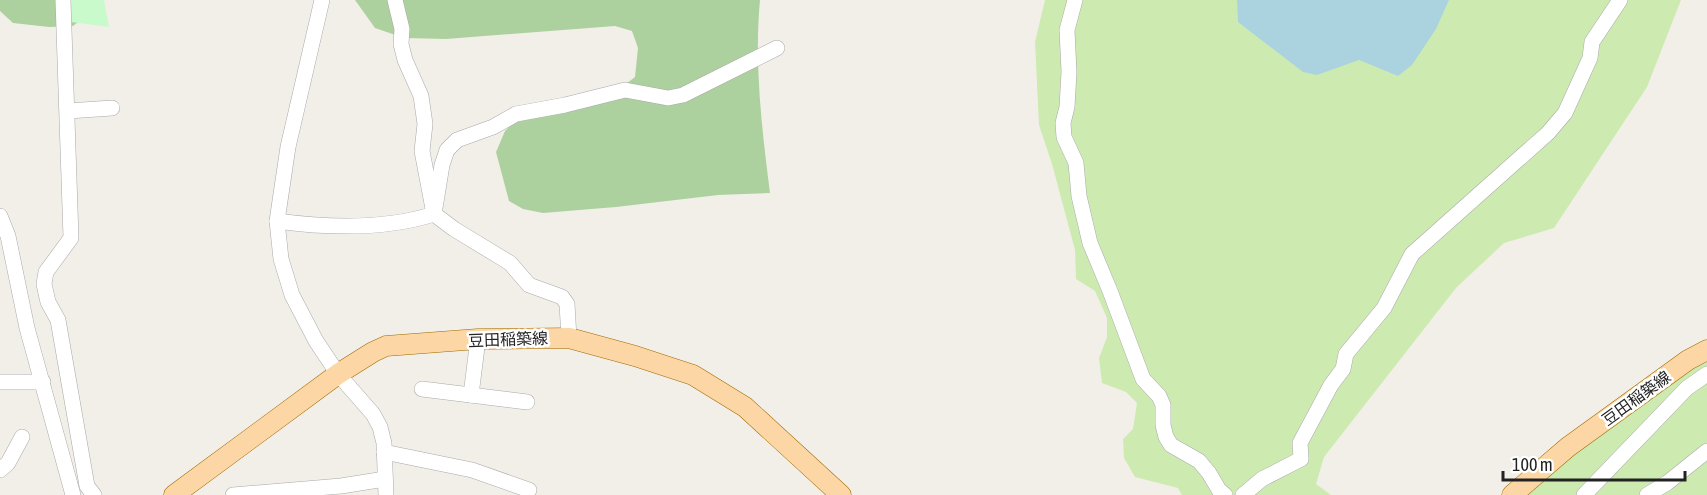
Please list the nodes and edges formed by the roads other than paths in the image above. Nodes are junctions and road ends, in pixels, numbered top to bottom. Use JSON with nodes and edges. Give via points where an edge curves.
{"nodes":[{"id":1,"x":63,"y":0,"type":"edge"},
{"id":2,"x":322,"y":0,"type":"edge"},
{"id":3,"x":395,"y":0,"type":"edge"},
{"id":4,"x":1075,"y":0,"type":"edge"},
{"id":5,"x":1620,"y":0,"type":"edge"},
{"id":6,"x":777,"y":48,"type":"dead end"},
{"id":7,"x":112,"y":108,"type":"dead end"},
{"id":8,"x":68,"y":111,"type":"junction"},
{"id":9,"x":434,"y":214,"type":"junction"},
{"id":10,"x":0,"y":216,"type":"edge"},
{"id":11,"x":277,"y":221,"type":"junction"},
{"id":12,"x":569,"y":338,"type":"junction"},
{"id":13,"x":478,"y":339,"type":"junction"},
{"id":14,"x":1707,"y":350,"type":"edge"},
{"id":15,"x":338,"y":374,"type":"junction"},
{"id":16,"x":1707,"y":374,"type":"edge"},
{"id":17,"x":0,"y":382,"type":"edge"},
{"id":18,"x":43,"y":382,"type":"junction"},
{"id":19,"x":422,"y":389,"type":"dead end"},
{"id":20,"x":471,"y":395,"type":"junction"},
{"id":21,"x":527,"y":402,"type":"dead end"},
{"id":22,"x":22,"y":437,"type":"dead end"},
{"id":23,"x":384,"y":452,"type":"junction"},
{"id":24,"x":1707,"y":452,"type":"edge"},
{"id":25,"x":0,"y":470,"type":"edge"},
{"id":26,"x":385,"y":479,"type":"junction"},
{"id":27,"x":529,"y":490,"type":"dead end"},
{"id":28,"x":73,"y":495,"type":"edge"},
{"id":29,"x":94,"y":495,"type":"edge"},
{"id":30,"x":174,"y":495,"type":"edge"},
{"id":31,"x":232,"y":495,"type":"edge"},
{"id":32,"x":386,"y":495,"type":"edge"},
{"id":33,"x":841,"y":495,"type":"edge"},
{"id":34,"x":1225,"y":495,"type":"edge"},
{"id":35,"x":1243,"y":495,"type":"edge"},
{"id":36,"x":1512,"y":495,"type":"edge"},
{"id":37,"x":1584,"y":495,"type":"edge"},
{"id":38,"x":1647,"y":495,"type":"edge"}],
"edges":[{"from":1,"to":8,"type":"street"},
{"from":2,"to":11,"type":"street","via":[[288,147]]},
{"from":3,"to":9,"type":"street","via":[[405,60],[421,96],[425,124],[422,151]]},
{"from":4,"to":34,"type":"street","via":[[1067,30],[1069,72],[1063,123],[1064,137],[1076,163],[1090,243],[1143,379],[1163,405],[1166,437],[1171,445],[1199,461]]},
{"from":5,"to":35,"type":"street","via":[[1592,42],[1590,58],[1565,113],[1548,133],[1412,254],[1384,308],[1347,354],[1343,369],[1300,444],[1301,459],[1262,479]]},
{"from":6,"to":9,"type":"street","via":[[683,95],[661,98],[625,90],[516,114],[493,128],[457,140],[447,150],[442,165]]},
{"from":7,"to":8,"type":"street"},
{"from":8,"to":29,"type":"street","via":[[71,238],[46,272],[44,284],[58,320],[87,486]]},
{"from":9,"to":11,"type":"street","via":[[409,222],[352,226]]},
{"from":9,"to":12,"type":"street","via":[[510,262],[529,285],[562,297],[567,304]]},
{"from":10,"to":18,"type":"street"},
{"from":11,"to":15,"type":"street","via":[[281,259],[292,295]]},
{"from":12,"to":13,"type":"main road","name":"豆田稲築線"},
{"from":12,"to":33,"type":"main road","name":"豆田稲築線","via":[[693,375],[745,407]]},
{"from":13,"to":15,"type":"main road","name":"豆田稲築線","via":[[386,346]]},
{"from":13,"to":20,"type":"street"},
{"from":14,"to":36,"type":"main road","name":"豆田稲築線","via":[[1568,447]]},
{"from":15,"to":23,"type":"street","via":[[373,414]]},
{"from":15,"to":30,"type":"main road","name":"豆田稲築線"},
{"from":16,"to":37,"type":"street","via":[[1687,388]]},
{"from":17,"to":18,"type":"street"},
{"from":18,"to":28,"type":"street"},
{"from":19,"to":20,"type":"street"},
{"from":20,"to":21,"type":"street"},
{"from":22,"to":25,"type":"street"},
{"from":23,"to":26,"type":"street"},
{"from":23,"to":27,"type":"street","via":[[472,470]]},
{"from":24,"to":38,"type":"street"},
{"from":26,"to":31,"type":"street"},
{"from":26,"to":32,"type":"street"}]}
